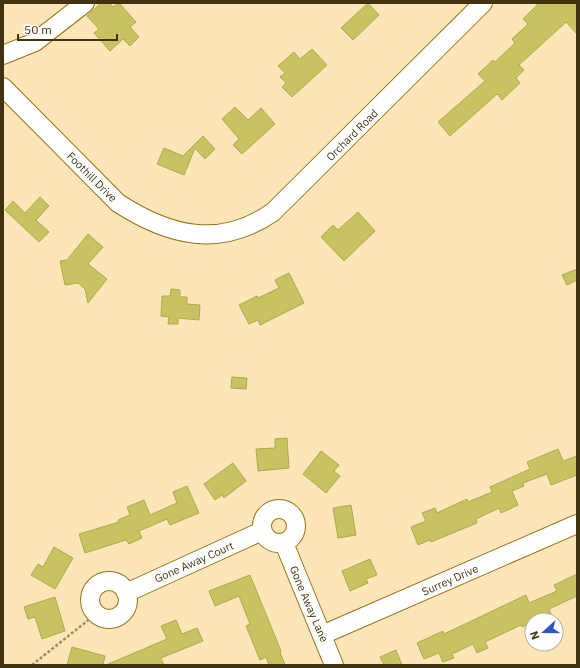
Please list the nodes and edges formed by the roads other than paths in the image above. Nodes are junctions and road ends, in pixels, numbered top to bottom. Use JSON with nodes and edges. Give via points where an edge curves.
{"nodes":[{"id":1,"x":85,"y":3,"type":"edge"},
{"id":2,"x":483,"y":3,"type":"edge"},
{"id":3,"x":3,"y":55,"type":"edge"},
{"id":4,"x":3,"y":86,"type":"edge"},
{"id":5,"x":201,"y":235,"type":"joint"},
{"id":6,"x":577,"y":524,"type":"edge"},
{"id":7,"x":262,"y":531,"type":"junction"},
{"id":8,"x":284,"y":543,"type":"junction"},
{"id":9,"x":126,"y":593,"type":"junction"},
{"id":10,"x":322,"y":635,"type":"junction"},
{"id":11,"x":334,"y":665,"type":"edge"}],
"edges":[{"from":1,"to":3,"type":"street","via":[[35,42]]},
{"from":2,"to":5,"type":"street","name":"Orchard Road","via":[[274,212],[240,230]]},
{"from":4,"to":5,"type":"street","name":"Foothill Drive","via":[[118,203],[156,224]]},
{"from":6,"to":10,"type":"street","name":"Surrey Drive"},
{"from":7,"to":8,"type":"street","via":[[271,542]]},
{"from":7,"to":8,"type":"street","via":[[263,518],[268,513],[280,509],[287,511],[292,515],[296,528],[294,534]]},
{"from":7,"to":9,"type":"street","name":"Gone Away Court"},
{"from":8,"to":10,"type":"street","name":"Gone Away Lane"},
{"from":9,"to":9,"type":"street","via":[[126,607],[116,618],[102,618],[92,607],[92,593],[102,583],[116,583]]},
{"from":10,"to":11,"type":"street","name":"Gone Away Lane"}]}
